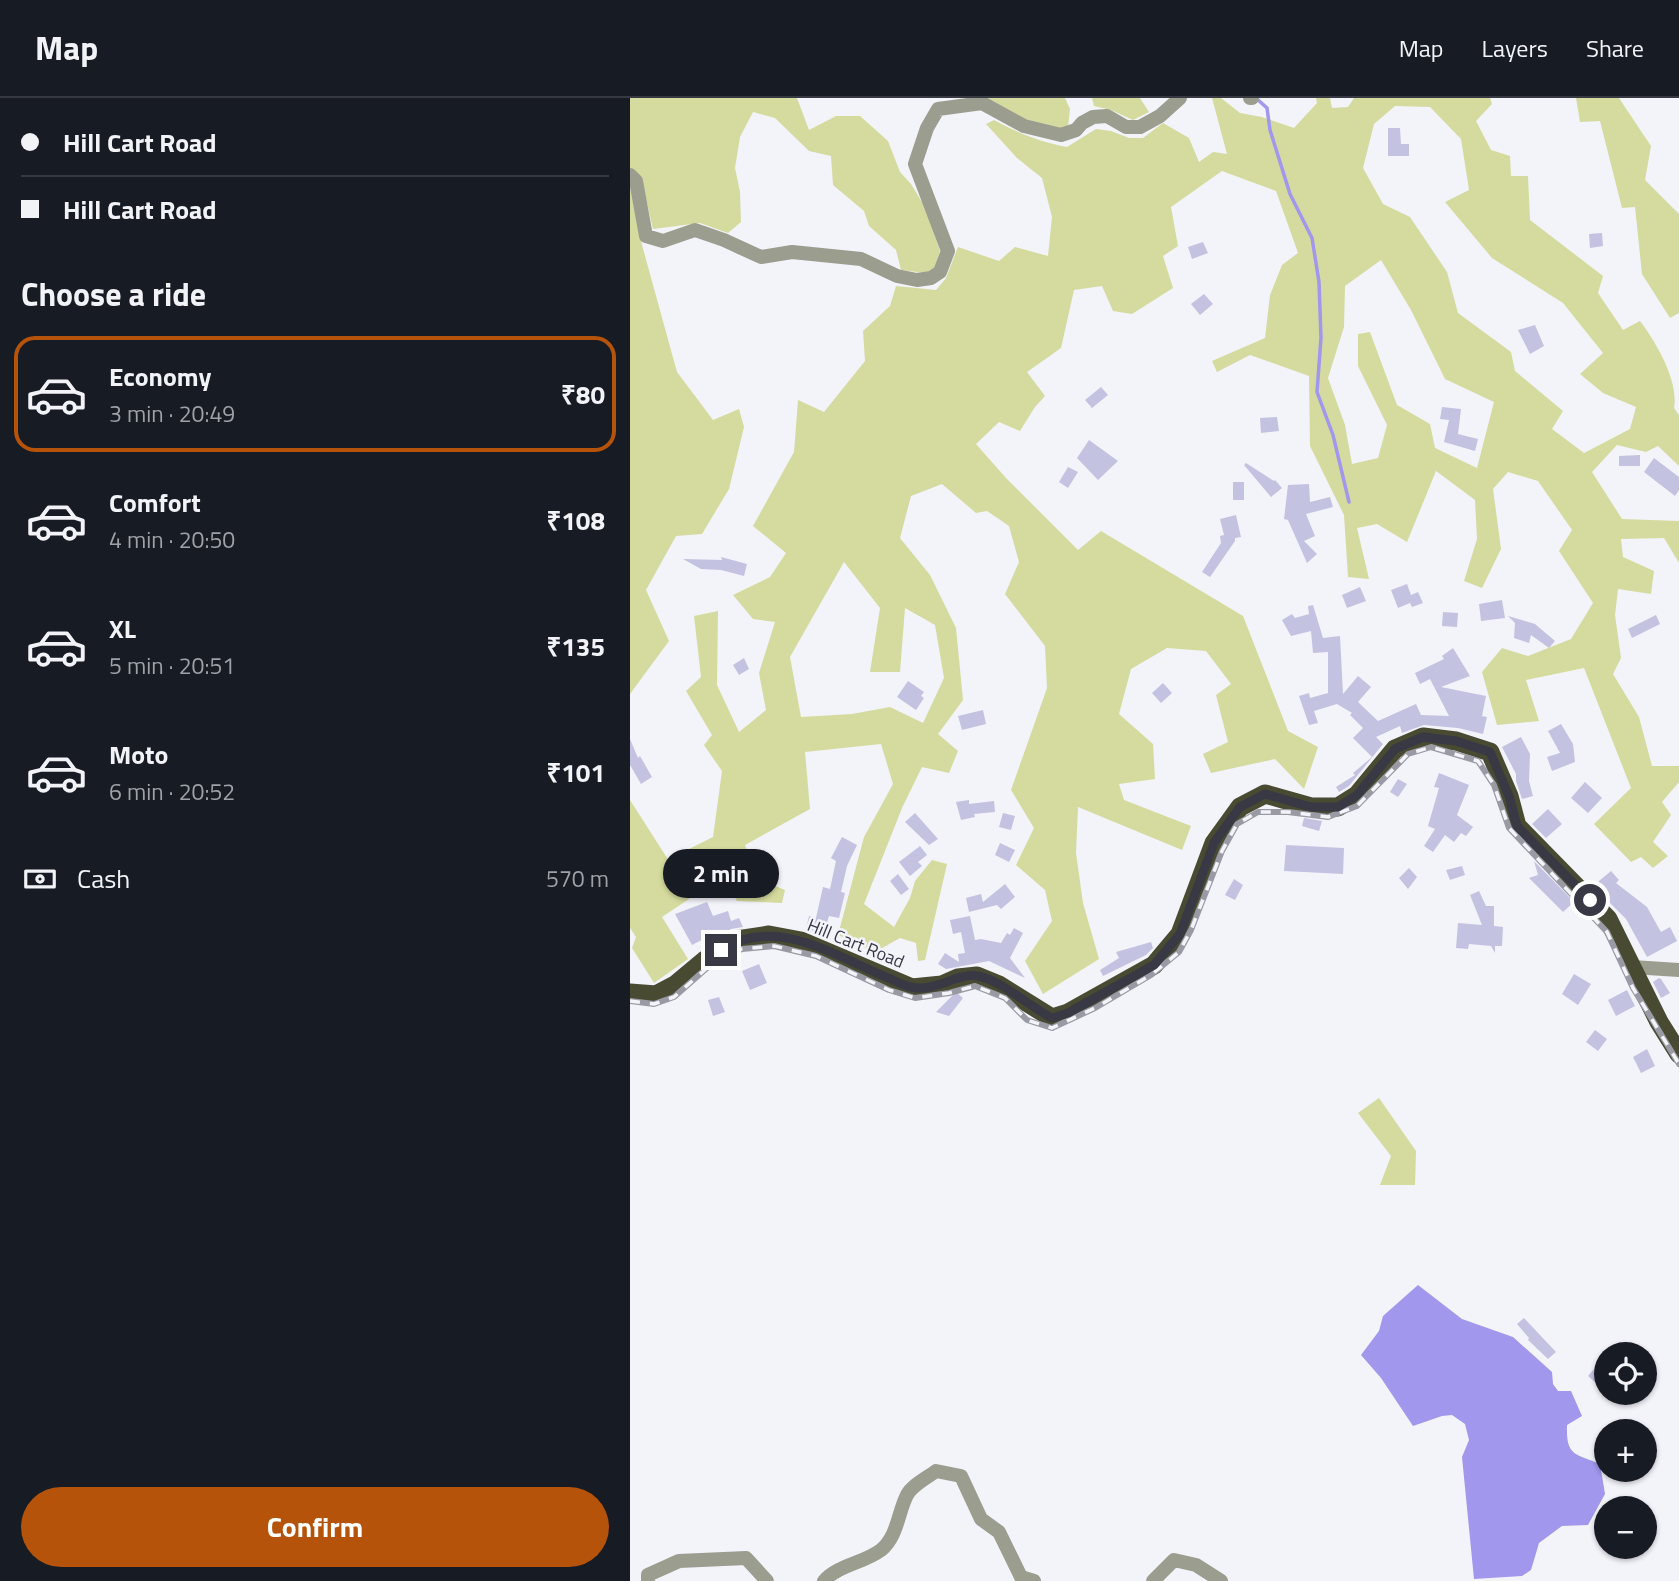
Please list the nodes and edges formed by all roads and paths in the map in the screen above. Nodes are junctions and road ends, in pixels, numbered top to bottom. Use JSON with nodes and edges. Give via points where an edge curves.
{"nodes":[{"id":1,"x":1180,"y":98,"type":"edge"},
{"id":2,"x":630,"y":175,"type":"edge"},
{"id":3,"x":1632,"y":967,"type":"junction"},
{"id":4,"x":1679,"y":970,"type":"edge"},
{"id":5,"x":630,"y":993,"type":"edge"},
{"id":6,"x":1679,"y":1055,"type":"edge"},
{"id":7,"x":648,"y":1581,"type":"edge"},
{"id":8,"x":767,"y":1581,"type":"edge"},
{"id":9,"x":824,"y":1581,"type":"edge"},
{"id":10,"x":1034,"y":1581,"type":"edge"},
{"id":11,"x":1153,"y":1581,"type":"edge"},
{"id":12,"x":1221,"y":1581,"type":"edge"}],
"edges":[{"from":1,"to":2,"type":"street","via":[[1139,127],[1126,127],[1107,116],[1093,117],[1060,135],[1024,126],[982,103],[938,109],[915,163],[948,251],[940,272],[917,280],[861,259],[792,252],[761,257],[695,230],[663,241],[646,236],[636,181]]},
{"from":3,"to":4,"type":"street"},
{"from":3,"to":5,"type":"highway","name":"Hill Cart Road","via":[[1608,919],[1517,826],[1490,752],[1423,737],[1395,749],[1357,795],[1338,807],[1311,807],[1265,794],[1240,807],[1214,843],[1180,934],[1154,965],[1068,1013],[1052,1018],[977,976],[912,988],[801,941],[769,935],[737,940],[656,995]]},
{"from":3,"to":6,"type":"highway","name":"Hill Cart Road"},
{"from":7,"to":8,"type":"street","via":[[648,1575],[679,1561],[746,1558]]},
{"from":9,"to":10,"type":"street","via":[[883,1549],[908,1492],[936,1471],[961,1476],[981,1520],[999,1532],[1021,1577]]},
{"from":11,"to":12,"type":"street","via":[[1174,1560],[1196,1565]]}]}
